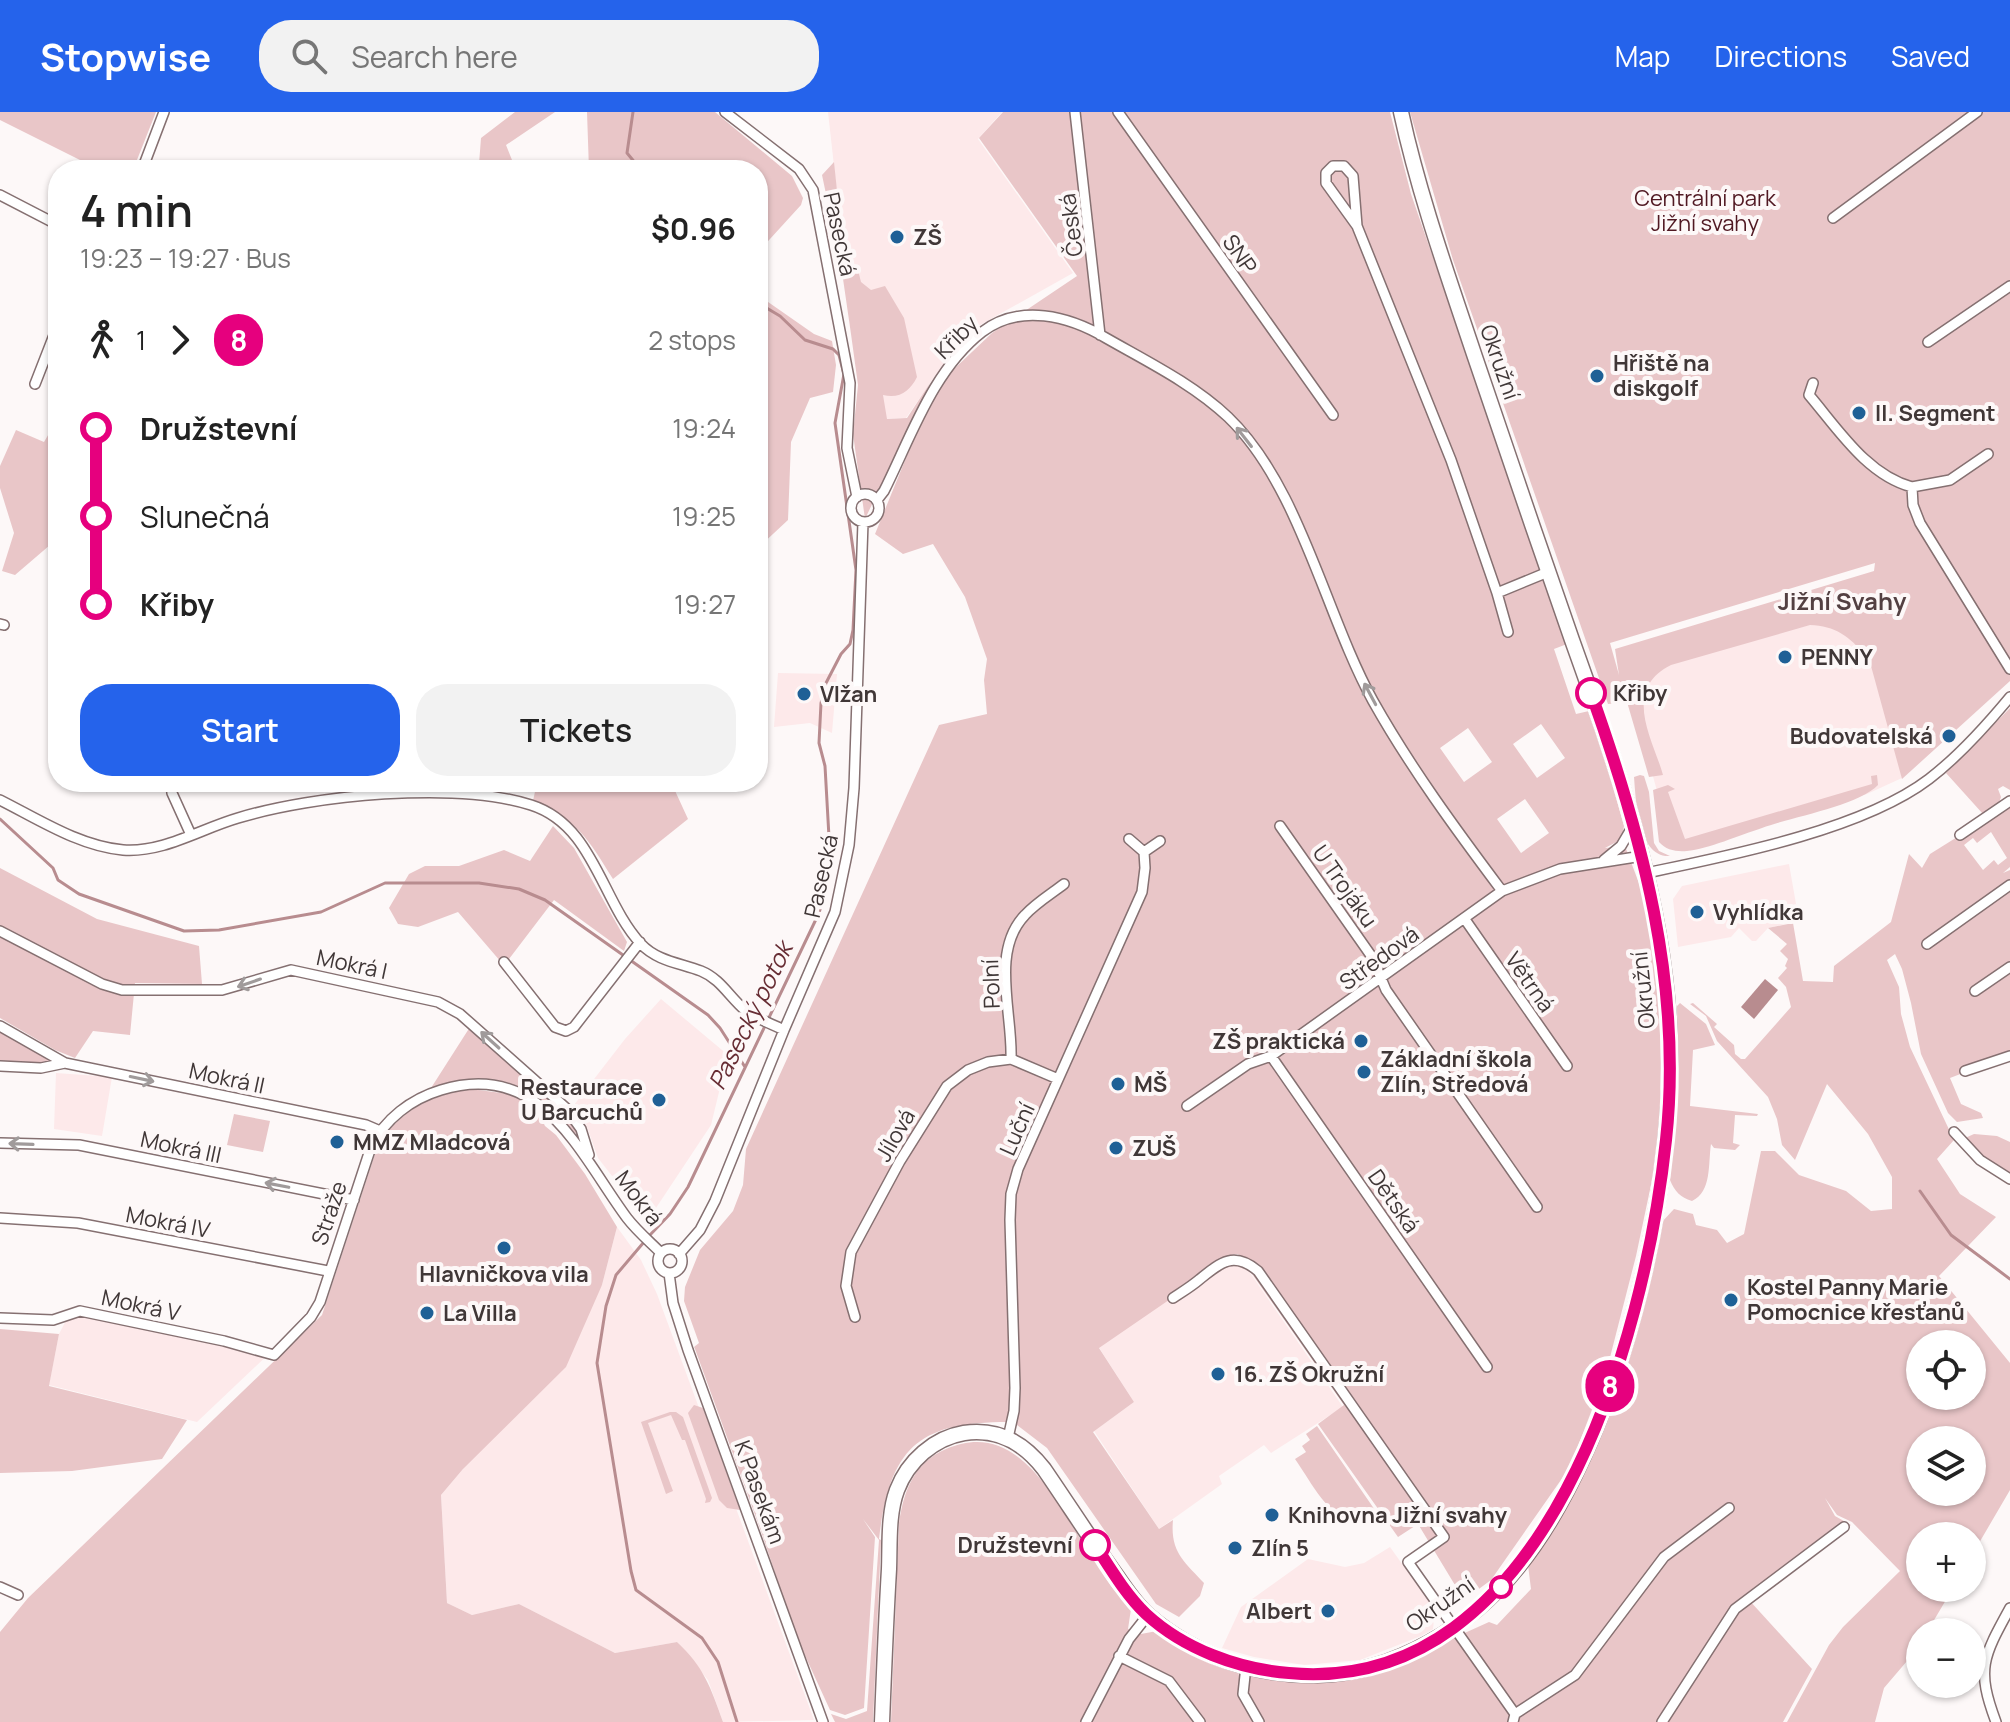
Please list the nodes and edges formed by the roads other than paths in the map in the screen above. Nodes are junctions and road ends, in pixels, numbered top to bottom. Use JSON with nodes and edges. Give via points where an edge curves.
{"nodes":[{"id":1,"x":164,"y":112,"type":"edge"},
{"id":2,"x":725,"y":112,"type":"edge"},
{"id":3,"x":1075,"y":112,"type":"edge"},
{"id":4,"x":1118,"y":112,"type":"edge"},
{"id":5,"x":1401,"y":112,"type":"edge"},
{"id":6,"x":1977,"y":112,"type":"edge"},
{"id":7,"x":146,"y":160,"type":"edge"},
{"id":8,"x":0,"y":195,"type":"edge"},
{"id":9,"x":1833,"y":218,"type":"dead end"},
{"id":10,"x":48,"y":220,"type":"edge"},
{"id":11,"x":1357,"y":226,"type":"junction"},
{"id":12,"x":2010,"y":286,"type":"edge"},
{"id":13,"x":1100,"y":335,"type":"junction"},
{"id":14,"x":1928,"y":342,"type":"dead end"},
{"id":15,"x":48,"y":351,"type":"edge"},
{"id":16,"x":1813,"y":383,"type":"dead end"},
{"id":17,"x":35,"y":384,"type":"dead end"},
{"id":18,"x":1333,"y":415,"type":"dead end"},
{"id":19,"x":1988,"y":454,"type":"dead end"},
{"id":20,"x":1912,"y":487,"type":"junction"},
{"id":21,"x":857,"y":497,"type":"junction"},
{"id":22,"x":877,"y":500,"type":"junction"},
{"id":23,"x":863,"y":522,"type":"junction"},
{"id":24,"x":1548,"y":572,"type":"junction"},
{"id":25,"x":1497,"y":593,"type":"junction"},
{"id":26,"x":1508,"y":632,"type":"dead end"},
{"id":27,"x":2010,"y":669,"type":"edge"},
{"id":28,"x":2010,"y":697,"type":"edge"},
{"id":29,"x":172,"y":792,"type":"edge"},
{"id":30,"x":430,"y":792,"type":"edge"},
{"id":31,"x":454,"y":792,"type":"edge"},
{"id":32,"x":0,"y":800,"type":"edge"},
{"id":33,"x":2010,"y":801,"type":"edge"},
{"id":34,"x":1634,"y":824,"type":"junction"},
{"id":35,"x":1280,"y":826,"type":"dead end"},
{"id":36,"x":191,"y":835,"type":"junction"},
{"id":37,"x":1960,"y":835,"type":"dead end"},
{"id":38,"x":1129,"y":839,"type":"dead end"},
{"id":39,"x":1160,"y":841,"type":"dead end"},
{"id":40,"x":1144,"y":852,"type":"junction"},
{"id":41,"x":1642,"y":856,"type":"junction"},
{"id":42,"x":1602,"y":861,"type":"junction"},
{"id":43,"x":1646,"y":873,"type":"junction"},
{"id":44,"x":1064,"y":884,"type":"dead end"},
{"id":45,"x":2010,"y":885,"type":"edge"},
{"id":46,"x":1502,"y":891,"type":"junction"},
{"id":47,"x":1464,"y":918,"type":"junction"},
{"id":48,"x":0,"y":931,"type":"edge"},
{"id":49,"x":640,"y":942,"type":"junction"},
{"id":50,"x":1927,"y":944,"type":"dead end"},
{"id":51,"x":504,"y":962,"type":"dead end"},
{"id":52,"x":2010,"y":967,"type":"edge"},
{"id":53,"x":1381,"y":979,"type":"junction"},
{"id":54,"x":1975,"y":991,"type":"dead end"},
{"id":55,"x":0,"y":1026,"type":"edge"},
{"id":56,"x":779,"y":1028,"type":"junction"},
{"id":57,"x":1271,"y":1056,"type":"junction"},
{"id":58,"x":2010,"y":1056,"type":"edge"},
{"id":59,"x":1011,"y":1059,"type":"junction"},
{"id":60,"x":65,"y":1063,"type":"junction"},
{"id":61,"x":0,"y":1066,"type":"edge"},
{"id":62,"x":1567,"y":1066,"type":"dead end"},
{"id":63,"x":1965,"y":1071,"type":"dead end"},
{"id":64,"x":1058,"y":1079,"type":"junction"},
{"id":65,"x":1187,"y":1106,"type":"dead end"},
{"id":66,"x":380,"y":1131,"type":"junction"},
{"id":67,"x":1954,"y":1132,"type":"dead end"},
{"id":68,"x":0,"y":1143,"type":"edge"},
{"id":69,"x":591,"y":1162,"type":"junction"},
{"id":70,"x":2010,"y":1179,"type":"edge"},
{"id":71,"x":354,"y":1200,"type":"junction"},
{"id":72,"x":1537,"y":1207,"type":"dead end"},
{"id":73,"x":0,"y":1218,"type":"edge"},
{"id":74,"x":661,"y":1253,"type":"junction"},
{"id":75,"x":679,"y":1254,"type":"junction"},
{"id":76,"x":328,"y":1271,"type":"junction"},
{"id":77,"x":669,"y":1273,"type":"junction"},
{"id":78,"x":1173,"y":1298,"type":"dead end"},
{"id":79,"x":855,"y":1317,"type":"dead end"},
{"id":80,"x":0,"y":1318,"type":"edge"},
{"id":81,"x":274,"y":1355,"type":"joint"},
{"id":82,"x":1487,"y":1367,"type":"dead end"},
{"id":83,"x":1008,"y":1438,"type":"junction"},
{"id":84,"x":1729,"y":1508,"type":"dead end"},
{"id":85,"x":1844,"y":1527,"type":"dead end"},
{"id":86,"x":0,"y":1587,"type":"edge"},
{"id":87,"x":18,"y":1595,"type":"dead end"},
{"id":88,"x":2010,"y":1608,"type":"edge"},
{"id":89,"x":1148,"y":1615,"type":"junction"},
{"id":90,"x":1452,"y":1628,"type":"junction"},
{"id":91,"x":1119,"y":1656,"type":"junction"},
{"id":92,"x":1246,"y":1666,"type":"junction"},
{"id":93,"x":1514,"y":1718,"type":"edge"},
{"id":94,"x":823,"y":1722,"type":"edge"},
{"id":95,"x":882,"y":1722,"type":"edge"},
{"id":96,"x":1086,"y":1722,"type":"edge"},
{"id":97,"x":1200,"y":1722,"type":"edge"},
{"id":98,"x":1259,"y":1722,"type":"edge"},
{"id":99,"x":1662,"y":1722,"type":"edge"},
{"id":100,"x":1996,"y":1722,"type":"edge"}],
"edges":[{"from":1,"to":7,"type":"street"},
{"from":2,"to":21,"type":"street","name":"Pasecká","via":[[799,169],[813,190],[850,383],[847,448]]},
{"from":3,"to":13,"type":"street","name":"Česká"},
{"from":4,"to":18,"type":"street","name":"SNP"},
{"from":5,"to":24,"type":"street","name":"Okružní","via":[[1447,275]]},
{"from":6,"to":9,"type":"street"},
{"from":8,"to":10,"type":"street"},
{"from":11,"to":11,"type":"street","via":[[1352,174],[1344,166],[1333,166],[1326,183]]},
{"from":11,"to":25,"type":"street","via":[[1451,460]]},
{"from":12,"to":14,"type":"street"},
{"from":13,"to":22,"type":"street","name":"Křiby","via":[[1044,315],[1021,315],[983,331],[936,386]]},
{"from":46,"to":13,"type":"street","name":"Křiby","one_way":true,"via":[[1374,702],[1266,465],[1228,418],[1179,380]]},
{"from":15,"to":17,"type":"street"},
{"from":16,"to":20,"type":"street","via":[[1809,395],[1871,466]]},
{"from":19,"to":20,"type":"street","via":[[1950,480]]},
{"from":20,"to":27,"type":"street","via":[[1920,523]]},
{"from":21,"to":22,"type":"street","via":[[869,494]]},
{"from":21,"to":23,"type":"street","name":"Pasecká","via":[[852,513]]},
{"from":22,"to":23,"type":"street","via":[[876,517]]},
{"from":23,"to":56,"type":"street","name":"Pasecká","via":[[849,845],[835,912]]},
{"from":24,"to":25,"type":"street"},
{"from":24,"to":34,"type":"street","name":"Okružní"},
{"from":25,"to":26,"type":"street"},
{"from":28,"to":43,"type":"street","via":[[1950,761],[1891,802],[1785,840]]},
{"from":29,"to":36,"type":"street"},
{"from":30,"to":36,"type":"street","via":[[288,806]]},
{"from":31,"to":49,"type":"street","via":[[534,805],[569,829]]},
{"from":32,"to":36,"type":"street","via":[[65,833],[121,850],[152,849]]},
{"from":33,"to":37,"type":"street"},
{"from":34,"to":41,"type":"street","name":"Okružní"},
{"from":34,"to":42,"type":"street","via":[[1621,846]]},
{"from":35,"to":53,"type":"street","name":"U Trojáku","via":[[1372,957]]},
{"from":38,"to":40,"type":"street"},
{"from":39,"to":40,"type":"street"},
{"from":40,"to":64,"type":"street","name":"Luční","via":[[1142,892]]},
{"from":41,"to":42,"type":"street","name":"Středová"},
{"from":41,"to":43,"type":"street","name":"Okružní"},
{"from":42,"to":46,"type":"street","name":"Středová","via":[[1560,869]]},
{"from":43,"to":90,"type":"street","name":"Okružní","via":[[1661,952],[1670,1058],[1666,1142],[1644,1272],[1606,1399],[1552,1518],[1502,1586]]},
{"from":44,"to":59,"type":"street","name":"Polní","via":[[1024,915],[1008,940]]},
{"from":45,"to":50,"type":"street"},
{"from":46,"to":47,"type":"street","name":"Středová"},
{"from":47,"to":53,"type":"street","name":"Středová"},
{"from":47,"to":62,"type":"street","name":"Větrná"},
{"from":69,"to":48,"type":"street","name":"Mokrá I","one_way":true,"via":[[581,1129],[566,1108],[460,1014],[438,1002],[298,971],[222,990],[122,990]]},
{"from":49,"to":51,"type":"street","via":[[574,1027],[563,1031]]},
{"from":49,"to":56,"type":"street","via":[[662,959],[714,978],[745,1010]]},
{"from":52,"to":54,"type":"street"},
{"from":53,"to":57,"type":"street","name":"Středová"},
{"from":53,"to":72,"type":"street","name":"U Trojáku"},
{"from":55,"to":60,"type":"street","name":"Mokrá II"},
{"from":56,"to":75,"type":"street","name":"Pasecká","via":[[712,1209]]},
{"from":57,"to":65,"type":"street","name":"Středová","via":[[1248,1064]]},
{"from":57,"to":82,"type":"street","name":"Dětská"},
{"from":58,"to":63,"type":"street"},
{"from":59,"to":64,"type":"street"},
{"from":59,"to":79,"type":"street","name":"Jílová","via":[[968,1070],[938,1096],[851,1252],[846,1286]]},
{"from":60,"to":61,"type":"street","name":"Mokrá II"},
{"from":60,"to":66,"type":"street","name":"Mokrá II","one_way":true},
{"from":64,"to":83,"type":"street","name":"Luční","via":[[1011,1194],[1015,1388]]},
{"from":66,"to":69,"type":"street","name":"Stráže","via":[[428,1095],[488,1085],[522,1095],[549,1111]]},
{"from":66,"to":71,"type":"street","name":"Stráže"},
{"from":67,"to":70,"type":"street","via":[[1980,1160]]},
{"from":71,"to":68,"type":"street","name":"Mokrá III","one_way":true,"via":[[79,1145]]},
{"from":69,"to":74,"type":"street","name":"Mokrá","via":[[625,1216]]},
{"from":71,"to":76,"type":"street","name":"Stráže"},
{"from":73,"to":76,"type":"street","name":"Mokrá IV","via":[[78,1223]]},
{"from":74,"to":75,"type":"street","via":[[670,1249]]},
{"from":74,"to":77,"type":"street","via":[[659,1267]]},
{"from":75,"to":77,"type":"street","via":[[681,1265]]},
{"from":76,"to":81,"type":"street","name":"Stráže","via":[[316,1310]]},
{"from":77,"to":94,"type":"street","name":"K Pasekám","via":[[684,1337]]},
{"from":78,"to":90,"type":"street","via":[[1221,1263],[1235,1260],[1258,1271],[1444,1537],[1408,1562]]},
{"from":80,"to":81,"type":"street","name":"Mokrá V","via":[[53,1320],[80,1311]]},
{"from":83,"to":89,"type":"street","name":"Okružní","via":[[1039,1462]]},
{"from":83,"to":95,"type":"street","name":"Okružní","via":[[970,1432],[944,1439],[916,1459],[900,1483],[892,1512]]},
{"from":84,"to":93,"type":"street","via":[[1664,1557],[1575,1675]]},
{"from":85,"to":99,"type":"street","via":[[1735,1609]]},
{"from":86,"to":87,"type":"street"},
{"from":88,"to":100,"type":"street","via":[[1983,1665]]},
{"from":89,"to":91,"type":"street"},
{"from":89,"to":92,"type":"street","name":"Okružní","via":[[1180,1638]]},
{"from":90,"to":92,"type":"street","name":"Okružní","via":[[1401,1656],[1352,1671],[1304,1675]]},
{"from":90,"to":93,"type":"street"},
{"from":91,"to":96,"type":"street"},
{"from":91,"to":97,"type":"street","via":[[1169,1681]]},
{"from":92,"to":98,"type":"street","via":[[1243,1694]]}]}
